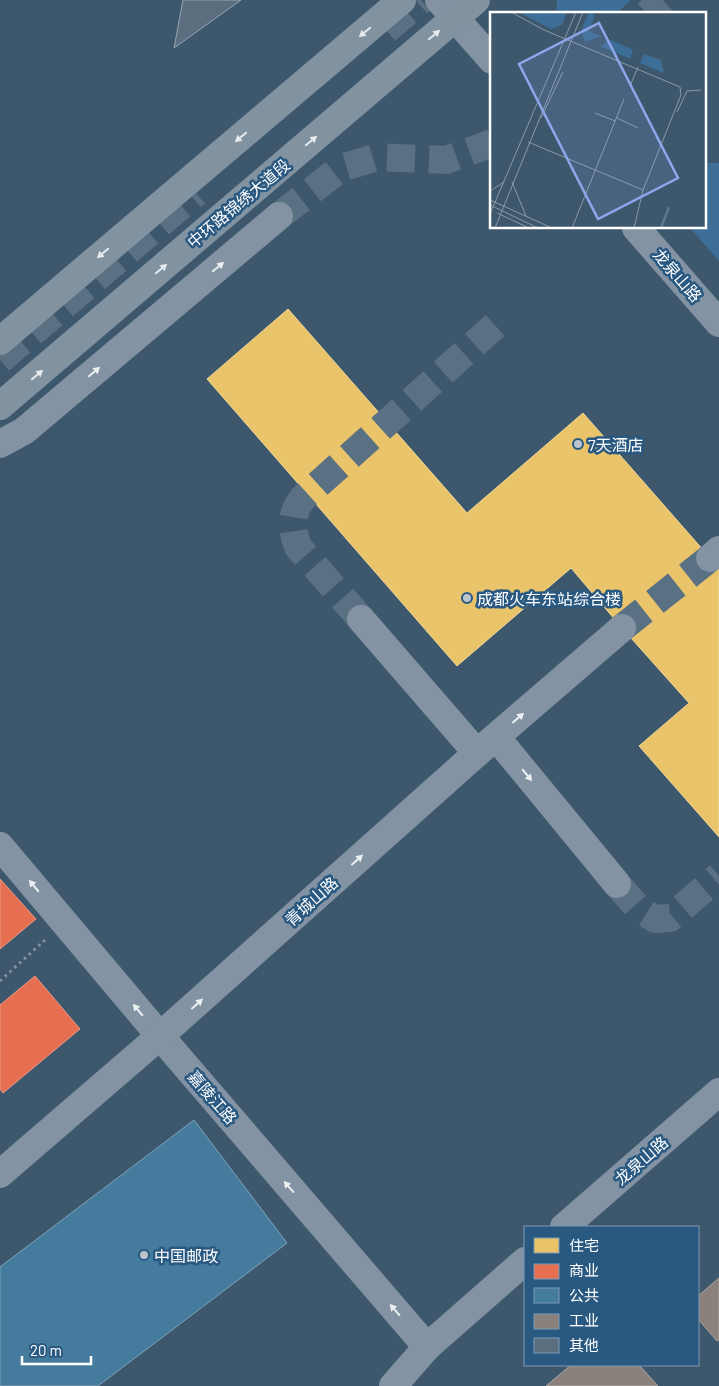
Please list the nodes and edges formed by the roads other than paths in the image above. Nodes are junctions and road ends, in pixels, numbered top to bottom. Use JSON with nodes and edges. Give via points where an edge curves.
{"nodes":[{"id":1,"x":402,"y":0,"type":"edge"},
{"id":2,"x":476,"y":0,"type":"edge"},
{"id":3,"x":447,"y":9,"type":"edge"},
{"id":4,"x":490,"y":58,"type":"edge"},
{"id":5,"x":279,"y":216,"type":"tunnel mouth"},
{"id":6,"x":637,"y":229,"type":"edge"},
{"id":7,"x":719,"y":323,"type":"edge"},
{"id":8,"x":0,"y":341,"type":"edge"},
{"id":9,"x":0,"y":406,"type":"edge"},
{"id":10,"x":0,"y":444,"type":"edge"},
{"id":11,"x":361,"y":619,"type":"tunnel mouth"},
{"id":12,"x":622,"y":628,"type":"tunnel mouth"},
{"id":13,"x":487,"y":745,"type":"junction"},
{"id":14,"x":0,"y":846,"type":"edge"},
{"id":15,"x":617,"y":884,"type":"tunnel mouth"},
{"id":16,"x":160,"y":1036,"type":"junction"},
{"id":17,"x":719,"y":1074,"type":"edge"},
{"id":18,"x":719,"y":1092,"type":"edge"},
{"id":19,"x":719,"y":1110,"type":"edge"},
{"id":20,"x":0,"y":1174,"type":"edge"},
{"id":21,"x":623,"y":1175,"type":"junction"},
{"id":22,"x":565,"y":1226,"type":"edge"},
{"id":23,"x":584,"y":1226,"type":"edge"},
{"id":24,"x":524,"y":1262,"type":"edge"},
{"id":25,"x":524,"y":1278,"type":"edge"},
{"id":26,"x":427,"y":1347,"type":"junction"},
{"id":27,"x":393,"y":1386,"type":"edge"},
{"id":28,"x":407,"y":1386,"type":"edge"}],
"edges":[{"from":1,"to":8,"type":"main road","one_way":true},
{"from":2,"to":3,"type":"main road","name":"中环路锦绣大道段"},
{"from":3,"to":4,"type":"street"},
{"from":9,"to":3,"type":"main road","name":"中环路锦绣大道段","one_way":true},
{"from":10,"to":5,"type":"street","one_way":true,"via":[[24,431]]},
{"from":6,"to":7,"type":"street","name":"龙泉山路"},
{"from":11,"to":13,"type":"street"},
{"from":13,"to":12,"type":"street","name":"青城山路","one_way":true},
{"from":13,"to":15,"type":"street","one_way":true},
{"from":16,"to":13,"type":"street","name":"青城山路","one_way":true},
{"from":16,"to":14,"type":"street","name":"嘉陵江路","one_way":true},
{"from":16,"to":20,"type":"street","name":"青城山路"},
{"from":26,"to":16,"type":"street","name":"嘉陵江路","one_way":true},
{"from":17,"to":21,"type":"street","via":[[663,1124]]},
{"from":18,"to":21,"type":"street","name":"龙泉山路"},
{"from":19,"to":23,"type":"street"},
{"from":21,"to":22,"type":"street","name":"龙泉山路"},
{"from":24,"to":26,"type":"street"},
{"from":25,"to":28,"type":"street","via":[[430,1359]]},
{"from":26,"to":27,"type":"street"}]}
